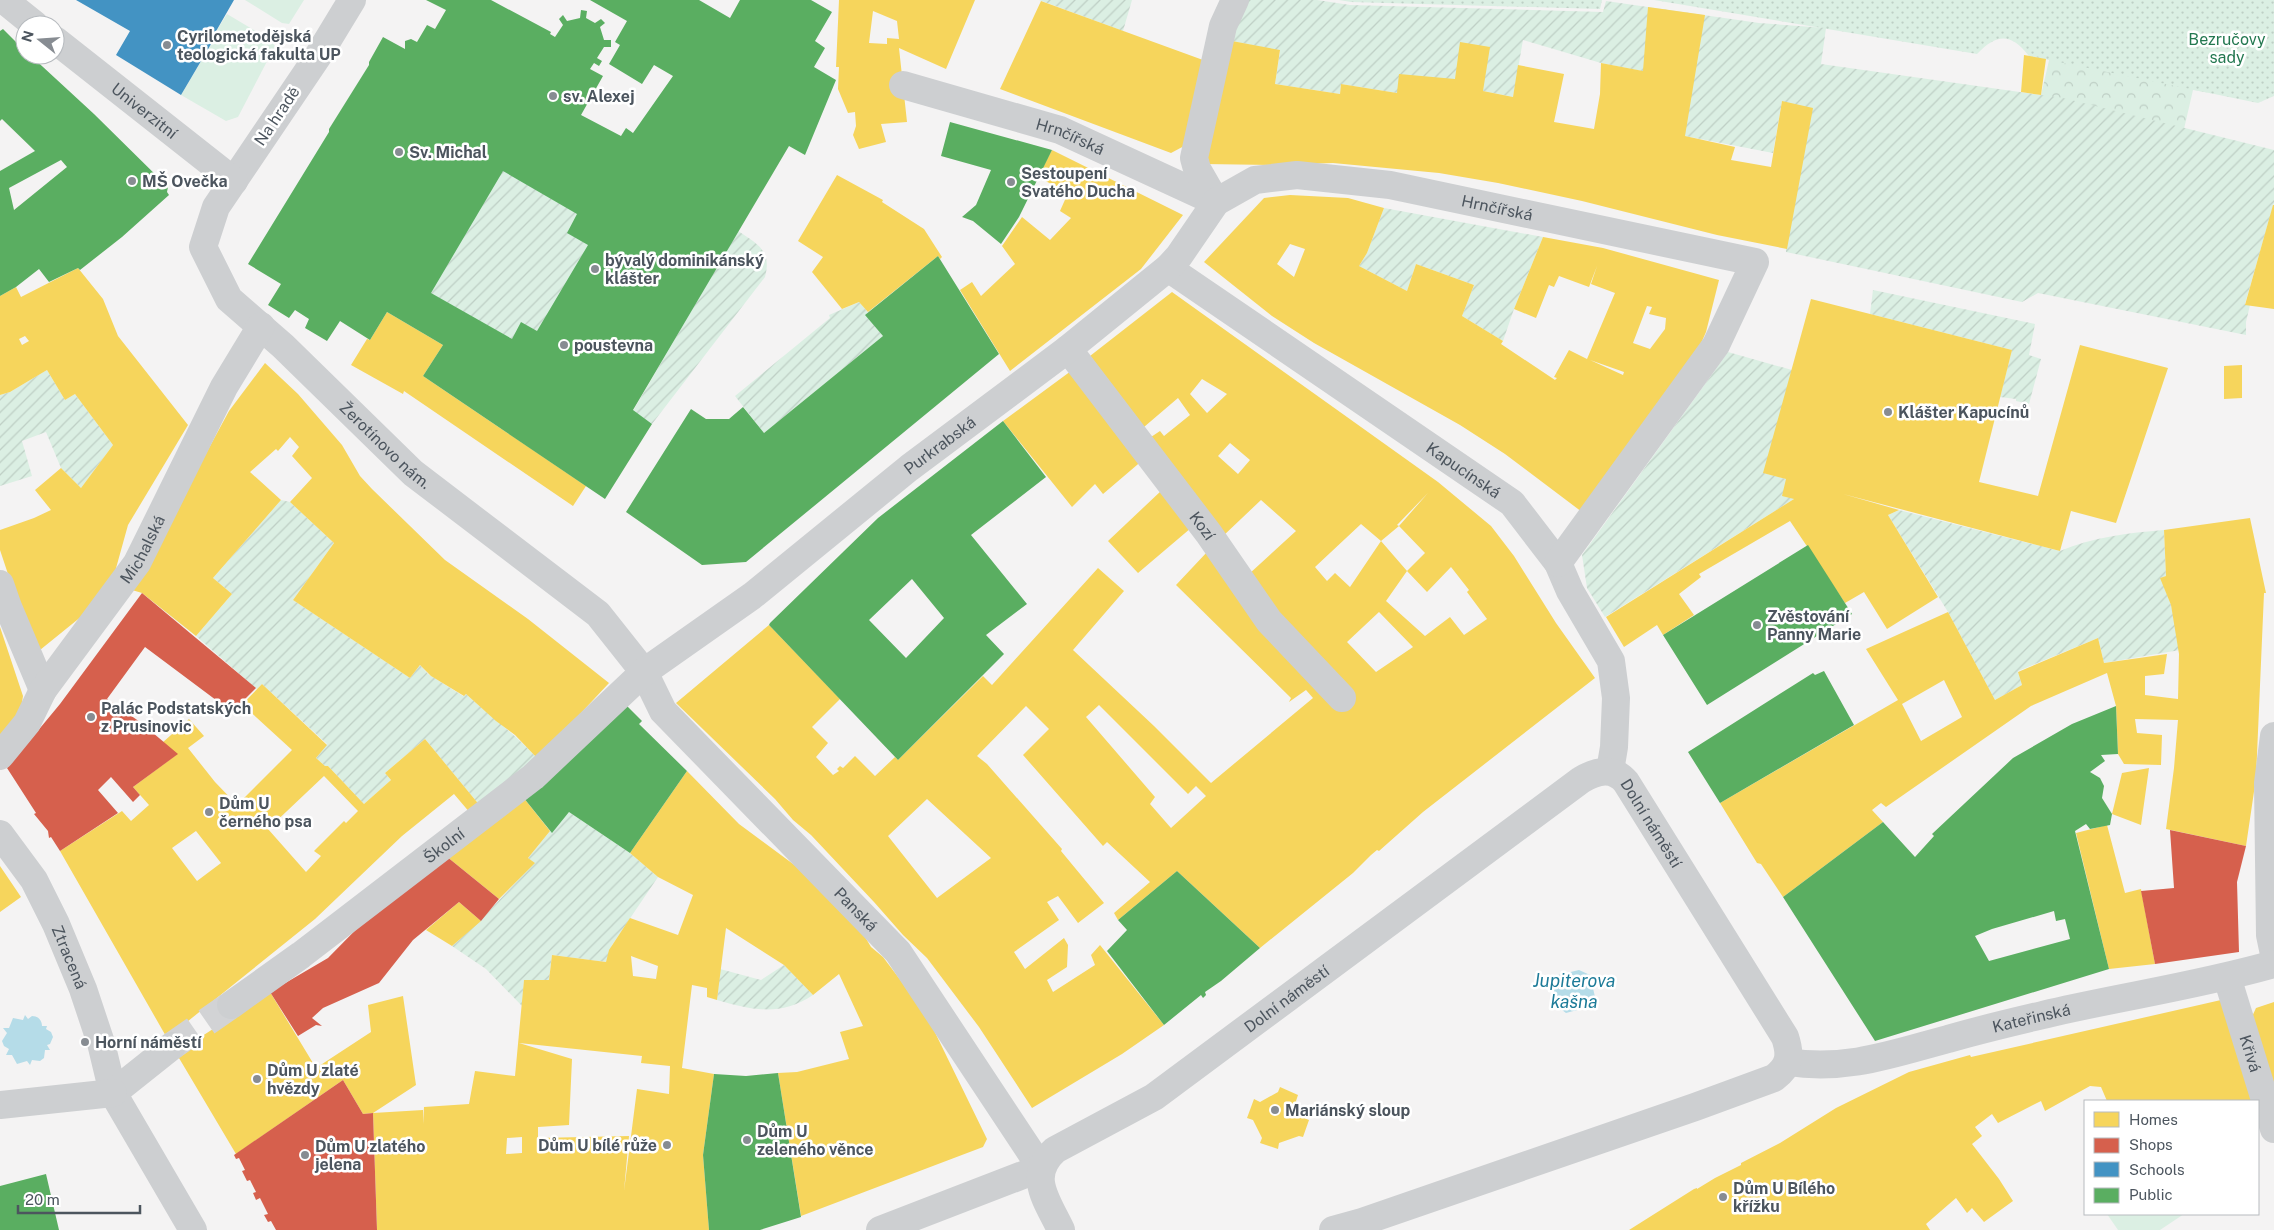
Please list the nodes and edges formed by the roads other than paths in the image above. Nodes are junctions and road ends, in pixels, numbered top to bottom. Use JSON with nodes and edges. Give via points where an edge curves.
{"nodes":[{"id":1,"x":4,"y":0,"type":"edge"},
{"id":2,"x":352,"y":0,"type":"edge"},
{"id":3,"x":1235,"y":0,"type":"edge"},
{"id":4,"x":23,"y":15,"type":"edge"},
{"id":5,"x":65,"y":48,"type":"edge"},
{"id":6,"x":903,"y":85,"type":"dead end"},
{"id":7,"x":234,"y":181,"type":"junction"},
{"id":8,"x":1216,"y":202,"type":"junction"},
{"id":9,"x":1168,"y":268,"type":"junction"},
{"id":10,"x":261,"y":326,"type":"junction"},
{"id":11,"x":1068,"y":349,"type":"junction"},
{"id":12,"x":1558,"y":563,"type":"junction"},
{"id":13,"x":0,"y":584,"type":"edge"},
{"id":14,"x":644,"y":672,"type":"junction"},
{"id":15,"x":43,"y":690,"type":"junction"},
{"id":16,"x":1342,"y":698,"type":"dead end"},
{"id":17,"x":2274,"y":736,"type":"edge"},
{"id":18,"x":0,"y":756,"type":"edge"},
{"id":19,"x":1610,"y":771,"type":"junction"},
{"id":20,"x":0,"y":834,"type":"edge"},
{"id":21,"x":2274,"y":954,"type":"edge"},
{"id":22,"x":2274,"y":964,"type":"edge"},
{"id":23,"x":2227,"y":977,"type":"junction"},
{"id":24,"x":231,"y":1004,"type":"tunnel mouth"},
{"id":25,"x":172,"y":1046,"type":"tunnel mouth"},
{"id":26,"x":1788,"y":1062,"type":"junction"},
{"id":27,"x":112,"y":1093,"type":"junction"},
{"id":28,"x":0,"y":1105,"type":"edge"},
{"id":29,"x":2274,"y":1129,"type":"edge"},
{"id":30,"x":1041,"y":1168,"type":"junction"},
{"id":31,"x":1364,"y":1226,"type":"edge"},
{"id":32,"x":193,"y":1230,"type":"edge"},
{"id":33,"x":880,"y":1230,"type":"edge"},
{"id":34,"x":1061,"y":1230,"type":"edge"},
{"id":35,"x":1333,"y":1230,"type":"edge"}],
"edges":[{"from":1,"to":4,"type":"street"},
{"from":2,"to":7,"type":"street","name":"Na hradě"},
{"from":3,"to":8,"type":"street","via":[[1223,26],[1194,158]]},
{"from":5,"to":7,"type":"street","name":"Univerzitní"},
{"from":6,"to":8,"type":"street","name":"Hrnčířská","via":[[1060,130]]},
{"from":7,"to":10,"type":"street","name":"Žerotínovo nám.","via":[[216,207],[204,247],[229,299]]},
{"from":8,"to":9,"type":"street","name":"Purkrabská"},
{"from":8,"to":12,"type":"street","name":"Hrnčířská","via":[[1255,180],[1297,175],[1390,185],[1755,262],[1716,345]]},
{"from":9,"to":11,"type":"street","name":"Purkrabská"},
{"from":9,"to":12,"type":"street","name":"Kapucínská","via":[[1512,503]]},
{"from":10,"to":14,"type":"street","name":"Žerotínovo nám.","via":[[412,473],[598,614]]},
{"from":10,"to":15,"type":"street","name":"Michalská","via":[[224,387],[137,563]]},
{"from":11,"to":14,"type":"street","name":"Purkrabská","via":[[909,468],[752,596]]},
{"from":11,"to":16,"type":"street","name":"Kozí","via":[[1210,534],[1269,621]]},
{"from":12,"to":19,"type":"street","name":"Kapucínská","via":[[1570,591],[1611,661],[1616,698]]},
{"from":13,"to":15,"type":"street"},
{"from":14,"to":24,"type":"street","name":"Školní","via":[[526,783],[301,955]]},
{"from":14,"to":30,"type":"street","name":"Panská","via":[[663,711],[898,952]]},
{"from":15,"to":18,"type":"street","name":"Michalská","via":[[27,723]]},
{"from":17,"to":21,"type":"street","via":[[2268,783],[2270,935]]},
{"from":19,"to":26,"type":"street","name":"Dolní náměstí","via":[[1626,782],[1785,1037]]},
{"from":19,"to":30,"type":"street","name":"Dolní náměstí","via":[[1592,773],[1581,780],[1154,1096],[1055,1150]]},
{"from":20,"to":27,"type":"street","name":"Ztracená","via":[[34,880],[56,924],[83,988],[101,1043]]},
{"from":22,"to":23,"type":"street","name":"Kateřinská"},
{"from":23,"to":26,"type":"street","name":"Kateřinská","via":[[2051,1013],[1857,1063],[1818,1065]]},
{"from":23,"to":29,"type":"street","name":"Křivá"},
{"from":25,"to":27,"type":"street"},
{"from":26,"to":31,"type":"street","via":[[1774,1078]]},
{"from":27,"to":28,"type":"street"},
{"from":27,"to":32,"type":"street"},
{"from":30,"to":33,"type":"street","name":"Dolní náměstí"},
{"from":30,"to":34,"type":"street","via":[[1042,1189]]},
{"from":31,"to":35,"type":"street"}]}
